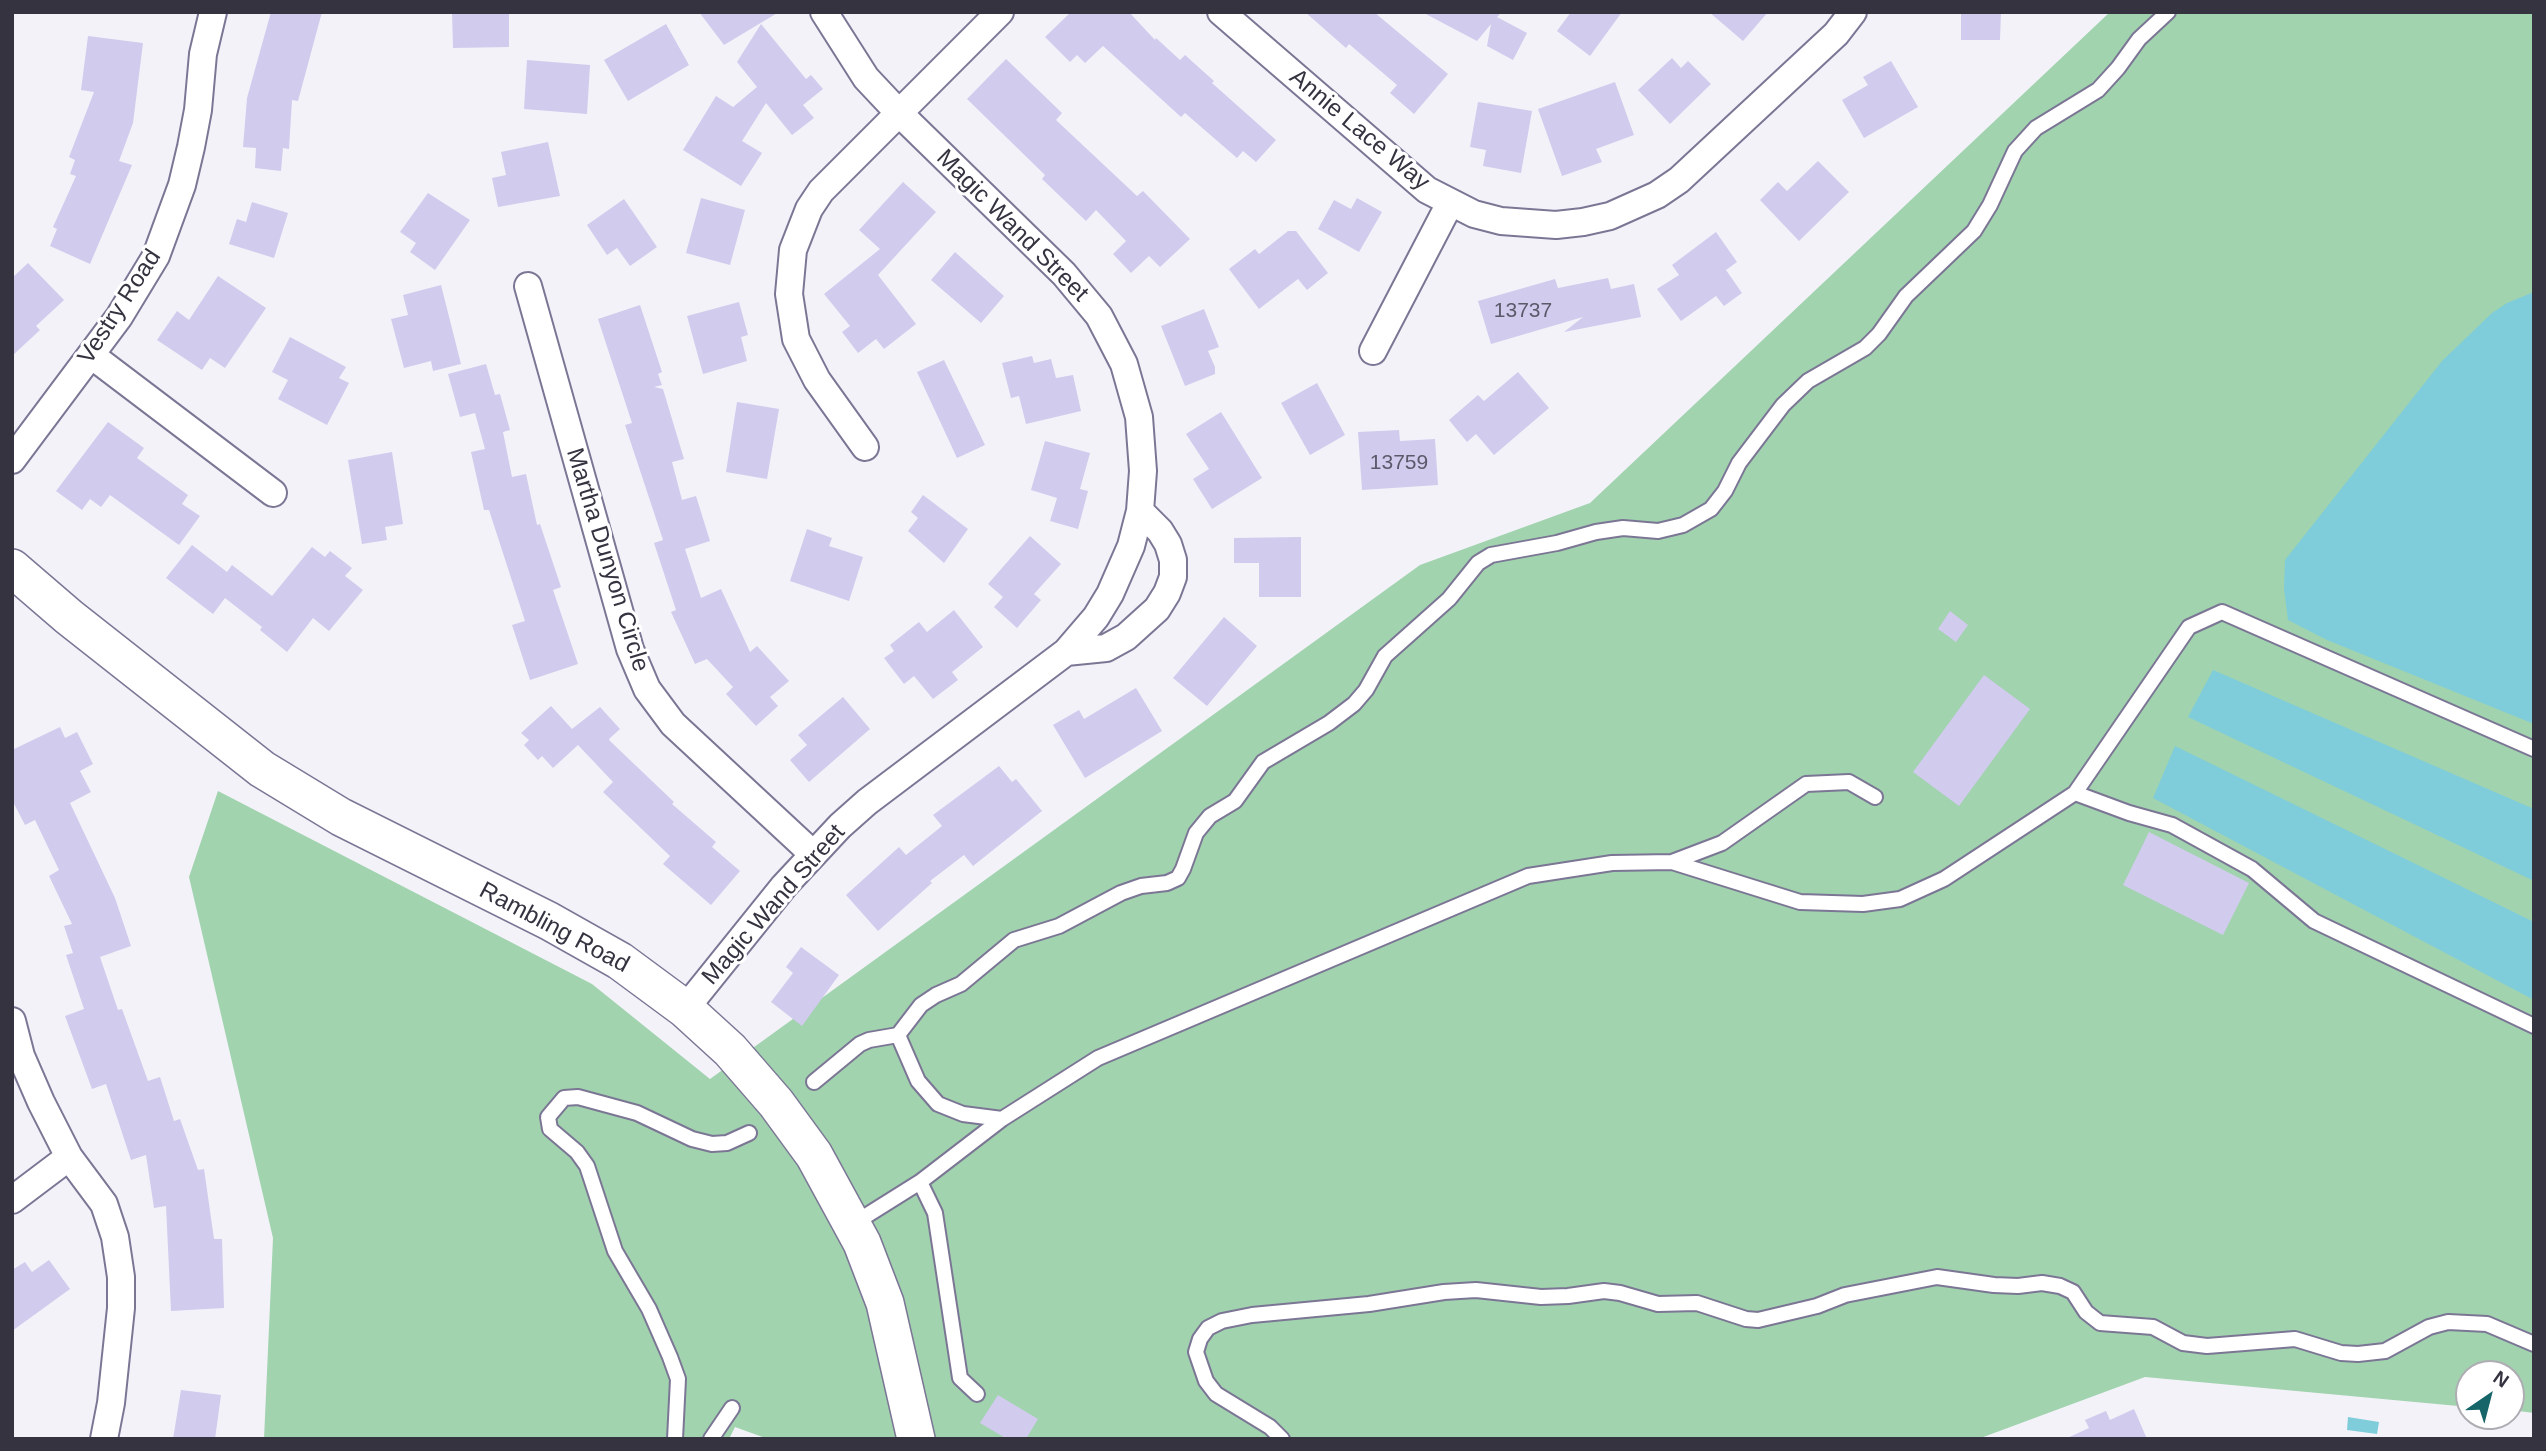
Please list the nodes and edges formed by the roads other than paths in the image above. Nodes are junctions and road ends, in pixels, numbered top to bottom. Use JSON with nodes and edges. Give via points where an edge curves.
{"nodes":[{"id":1,"x":213,"y":12,"type":"edge"},
{"id":2,"x":824,"y":12,"type":"edge"},
{"id":3,"x":1000,"y":12,"type":"edge"},
{"id":4,"x":1221,"y":12,"type":"edge"},
{"id":5,"x":1853,"y":12,"type":"edge"},
{"id":6,"x":2168,"y":12,"type":"edge"},
{"id":7,"x":898,"y":112,"type":"junction"},
{"id":8,"x":1450,"y":203,"type":"junction"},
{"id":9,"x":528,"y":286,"type":"dead end"},
{"id":10,"x":1373,"y":352,"type":"dead end"},
{"id":11,"x":91,"y":355,"type":"junction"},
{"id":12,"x":865,"y":447,"type":"dead end"},
{"id":13,"x":12,"y":460,"type":"edge"},
{"id":14,"x":273,"y":493,"type":"dead end"},
{"id":15,"x":1140,"y":511,"type":"junction"},
{"id":16,"x":12,"y":568,"type":"edge"},
{"id":17,"x":1066,"y":652,"type":"junction"},
{"id":18,"x":2534,"y":749,"type":"edge"},
{"id":19,"x":2075,"y":793,"type":"junction"},
{"id":20,"x":1875,"y":797,"type":"dead end"},
{"id":21,"x":813,"y":854,"type":"junction"},
{"id":22,"x":1672,"y":862,"type":"junction"},
{"id":23,"x":685,"y":1009,"type":"junction"},
{"id":24,"x":12,"y":1020,"type":"edge"},
{"id":25,"x":2534,"y":1026,"type":"edge"},
{"id":26,"x":898,"y":1035,"type":"junction"},
{"id":27,"x":814,"y":1082,"type":"dead end"},
{"id":28,"x":1002,"y":1119,"type":"junction"},
{"id":29,"x":749,"y":1133,"type":"dead end"},
{"id":30,"x":69,"y":1157,"type":"junction"},
{"id":31,"x":920,"y":1182,"type":"junction"},
{"id":32,"x":12,"y":1200,"type":"edge"},
{"id":33,"x":853,"y":1224,"type":"junction"},
{"id":34,"x":2534,"y":1344,"type":"edge"},
{"id":35,"x":977,"y":1394,"type":"dead end"},
{"id":36,"x":732,"y":1408,"type":"dead end"},
{"id":37,"x":104,"y":1439,"type":"edge"},
{"id":38,"x":675,"y":1439,"type":"edge"},
{"id":39,"x":710,"y":1439,"type":"edge"},
{"id":40,"x":916,"y":1439,"type":"edge"},
{"id":41,"x":1282,"y":1439,"type":"edge"}],
"edges":[{"from":1,"to":11,"type":"street","name":"Vestry Road","via":[[191,147],[170,222],[139,287]]},
{"from":2,"to":7,"type":"street","name":"Magic Wand Street","via":[[866,78]]},
{"from":3,"to":7,"type":"street"},
{"from":4,"to":8,"type":"street","name":"Annie Lace Way","via":[[1408,175]]},
{"from":5,"to":8,"type":"street","name":"Annie Lace Way","via":[[1836,34],[1679,180],[1634,206],[1556,225],[1501,221]]},
{"from":6,"to":26,"type":"lane","via":[[2139,39],[2098,90],[2036,128],[2015,151],[1973,231],[1906,296],[1865,348],[1808,381],[1783,405],[1711,509],[1683,525],[1658,531],[1623,528],[1596,532],[1491,555],[1478,563],[1449,599],[1385,656],[1354,704],[1263,762],[1235,801],[1210,816],[1196,833],[1178,878],[1121,893],[1059,926],[1014,940],[961,984],[921,1005]]},
{"from":7,"to":12,"type":"street","via":[[821,191],[800,229],[789,271],[791,317],[805,361]]},
{"from":7,"to":15,"type":"street","name":"Magic Wand Street","via":[[1064,274],[1099,316],[1124,364],[1139,417]]},
{"from":8,"to":10,"type":"street"},
{"from":9,"to":21,"type":"street","name":"Martha Dunyon Circle","via":[[630,649],[647,689],[673,724]]},
{"from":11,"to":13,"type":"street","name":"Vestry Road"},
{"from":11,"to":14,"type":"street"},
{"from":15,"to":17,"type":"street","name":"Magic Wand Street","via":[[1110,594]]},
{"from":15,"to":17,"type":"street","via":[[1168,544],[1173,569],[1167,593],[1126,638],[1106,648]]},
{"from":16,"to":23,"type":"street","name":"Rambling Road","via":[[262,769],[341,817],[585,940]]},
{"from":17,"to":21,"type":"street","name":"Magic Wand Street","via":[[867,802]]},
{"from":18,"to":19,"type":"lane","via":[[2222,612],[2189,627]]},
{"from":19,"to":22,"type":"lane","via":[[1944,879],[1900,899],[1863,904],[1800,902]]},
{"from":19,"to":25,"type":"lane","via":[[2172,825],[2252,869],[2314,921]]},
{"from":20,"to":22,"type":"lane","via":[[1849,782],[1806,784],[1722,843]]},
{"from":21,"to":23,"type":"street","name":"Magic Wand Street"},
{"from":22,"to":28,"type":"lane","via":[[1612,863],[1528,876],[1098,1059]]},
{"from":23,"to":33,"type":"street","name":"Rambling Road","via":[[730,1050],[776,1103],[814,1155]]},
{"from":24,"to":30,"type":"street","via":[[21,1056]]},
{"from":26,"to":27,"type":"lane","via":[[860,1044]]},
{"from":26,"to":28,"type":"lane","via":[[918,1081],[938,1104],[963,1115]]},
{"from":28,"to":31,"type":"lane"},
{"from":29,"to":38,"type":"lane","via":[[712,1144],[638,1113],[578,1097],[564,1098],[548,1117],[550,1129],[587,1166],[615,1251],[670,1357],[678,1379]]},
{"from":30,"to":32,"type":"street"},
{"from":30,"to":37,"type":"street","via":[[104,1205],[121,1277]]},
{"from":31,"to":33,"type":"lane"},
{"from":31,"to":35,"type":"lane","via":[[935,1213],[960,1378]]},
{"from":33,"to":40,"type":"street","name":"Rambling Road","via":[[885,1303]]},
{"from":34,"to":41,"type":"lane","via":[[2487,1324],[2448,1322],[2385,1351],[2358,1354],[2295,1339],[2207,1346],[2183,1343],[2153,1327],[2100,1323],[2073,1292],[2060,1286],[1994,1285],[1937,1277],[1845,1295],[1758,1320],[1697,1303],[1658,1304],[1604,1291],[1541,1297],[1476,1290],[1444,1292],[1252,1315],[1208,1328],[1196,1352],[1206,1381],[1216,1394]]},
{"from":36,"to":39,"type":"lane"}]}
